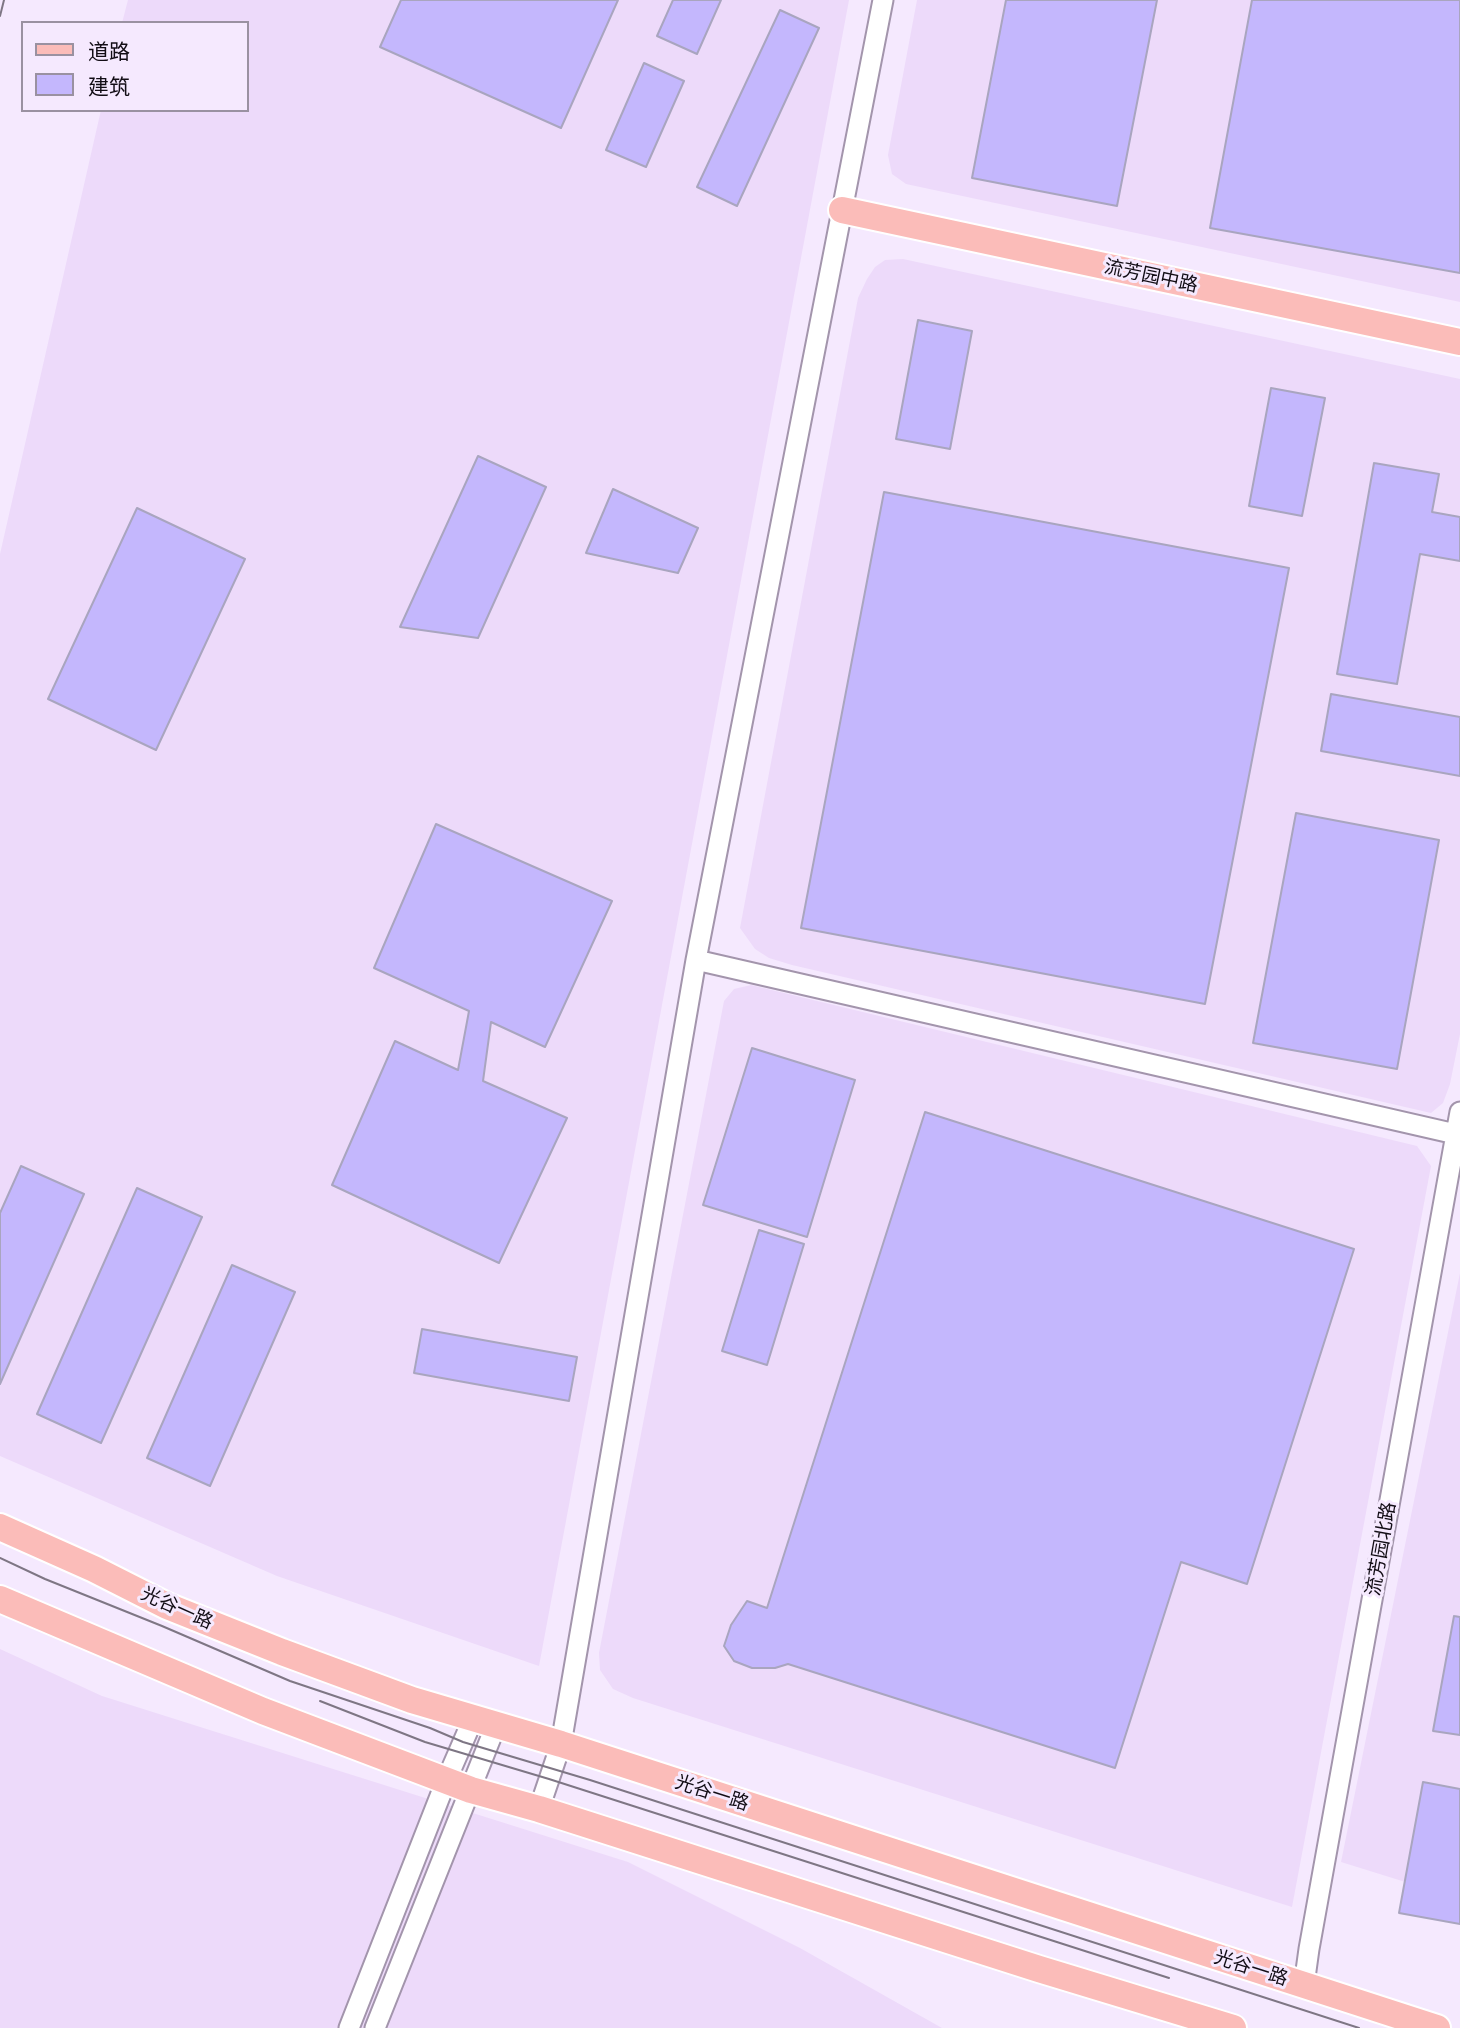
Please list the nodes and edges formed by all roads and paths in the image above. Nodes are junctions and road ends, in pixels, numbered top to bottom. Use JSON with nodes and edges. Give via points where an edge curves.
{"nodes":[{"id":1,"x":883,"y":0,"type":"edge"},
{"id":2,"x":842,"y":210,"type":"junction"},
{"id":3,"x":1460,"y":342,"type":"edge"},
{"id":4,"x":696,"y":960,"type":"junction"},
{"id":5,"x":1460,"y":1112,"type":"edge"},
{"id":6,"x":1458,"y":1135,"type":"edge"},
{"id":7,"x":0,"y":1527,"type":"edge"},
{"id":8,"x":0,"y":1599,"type":"edge"},
{"id":9,"x":484,"y":1722,"type":"junction"},
{"id":10,"x":561,"y":1744,"type":"junction"},
{"id":11,"x":446,"y":1781,"type":"junction"},
{"id":12,"x":471,"y":1790,"type":"junction"},
{"id":13,"x":539,"y":1809,"type":"junction"},
{"id":14,"x":1304,"y":1986,"type":"junction"},
{"id":15,"x":349,"y":2028,"type":"edge"},
{"id":16,"x":375,"y":2028,"type":"edge"},
{"id":17,"x":1233,"y":2028,"type":"edge"},
{"id":18,"x":1437,"y":2028,"type":"edge"}],
"edges":[{"from":1,"to":2,"type":"street"},
{"from":2,"to":3,"type":"main road","name":"流芳园中路"},
{"from":2,"to":4,"type":"street"},
{"from":4,"to":6,"type":"street"},
{"from":4,"to":10,"type":"street"},
{"from":5,"to":6,"type":"street","name":"流芳园北路"},
{"from":6,"to":14,"type":"street","name":"流芳园北路"},
{"from":7,"to":9,"type":"main road","name":"光谷一路","via":[[167,1606],[412,1700]]},
{"from":8,"to":11,"type":"main road","via":[[263,1711]]},
{"from":9,"to":10,"type":"main road","name":"光谷一路"},
{"from":9,"to":11,"type":"street"},
{"from":9,"to":12,"type":"street"},
{"from":10,"to":13,"type":"street"},
{"from":10,"to":14,"type":"main road","name":"光谷一路"},
{"from":11,"to":12,"type":"main road"},
{"from":11,"to":15,"type":"street"},
{"from":12,"to":13,"type":"main road"},
{"from":12,"to":16,"type":"street"},
{"from":13,"to":17,"type":"main road"},
{"from":14,"to":18,"type":"main road","name":"光谷一路"}]}
